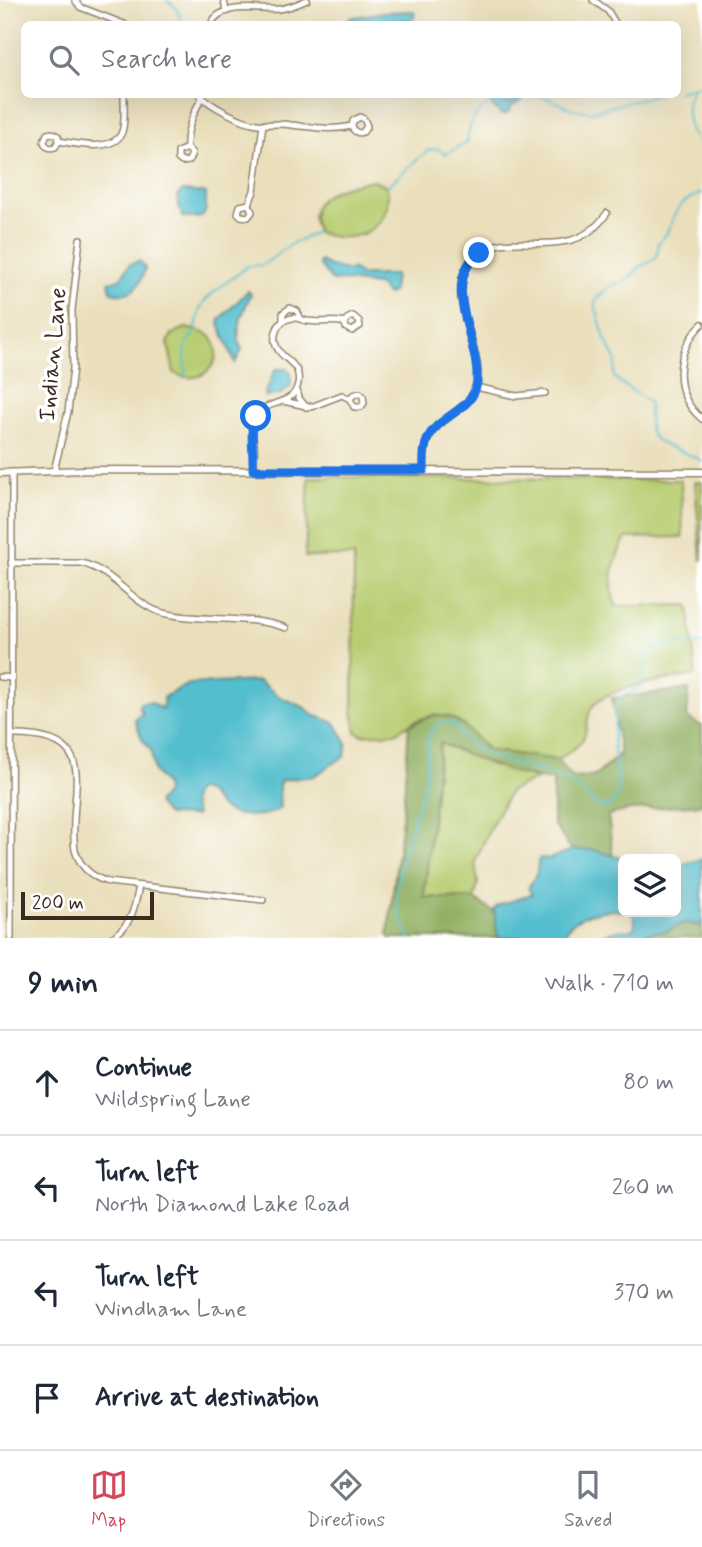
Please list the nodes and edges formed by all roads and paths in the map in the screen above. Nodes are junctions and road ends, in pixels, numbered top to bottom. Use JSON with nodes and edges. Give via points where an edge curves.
{"nodes":[{"id":1,"x":75,"y":0,"type":"edge"},
{"id":2,"x":223,"y":0,"type":"edge"},
{"id":3,"x":307,"y":0,"type":"edge"},
{"id":4,"x":593,"y":0,"type":"edge"},
{"id":5,"x":292,"y":3,"type":"edge"},
{"id":6,"x":226,"y":12,"type":"junction"},
{"id":7,"x":116,"y":21,"type":"edge"},
{"id":8,"x":213,"y":21,"type":"edge"},
{"id":9,"x":614,"y":21,"type":"edge"},
{"id":10,"x":124,"y":98,"type":"edge"},
{"id":11,"x":199,"y":98,"type":"edge"},
{"id":12,"x":204,"y":98,"type":"edge"},
{"id":13,"x":263,"y":124,"type":"junction"},
{"id":14,"x":352,"y":125,"type":"dead end"},
{"id":15,"x":59,"y":141,"type":"dead end"},
{"id":16,"x":187,"y":148,"type":"dead end"},
{"id":17,"x":249,"y":204,"type":"dead end"},
{"id":18,"x":607,"y":212,"type":"dead end"},
{"id":19,"x":80,"y":239,"type":"dead end"},
{"id":20,"x":345,"y":323,"type":"dead end"},
{"id":21,"x":702,"y":324,"type":"edge"},
{"id":22,"x":476,"y":387,"type":"junction"},
{"id":23,"x":297,"y":390,"type":"junction"},
{"id":24,"x":545,"y":393,"type":"dead end"},
{"id":25,"x":350,"y":399,"type":"dead end"},
{"id":26,"x":282,"y":401,"type":"junction"},
{"id":27,"x":306,"y":407,"type":"junction"},
{"id":28,"x":702,"y":419,"type":"edge"},
{"id":29,"x":253,"y":470,"type":"junction"},
{"id":30,"x":424,"y":470,"type":"junction"},
{"id":31,"x":54,"y":471,"type":"junction"},
{"id":32,"x":12,"y":472,"type":"junction"},
{"id":33,"x":702,"y":472,"type":"edge"},
{"id":34,"x":0,"y":473,"type":"edge"},
{"id":35,"x":11,"y":563,"type":"junction"},
{"id":36,"x":286,"y":628,"type":"dead end"},
{"id":37,"x":0,"y":677,"type":"edge"},
{"id":38,"x":12,"y":678,"type":"junction"},
{"id":39,"x":12,"y":735,"type":"junction"},
{"id":40,"x":139,"y":886,"type":"junction"},
{"id":41,"x":263,"y":900,"type":"dead end"},
{"id":42,"x":11,"y":938,"type":"edge"},
{"id":43,"x":111,"y":938,"type":"edge"}],
"edges":[{"from":1,"to":7,"type":"street","via":[[80,7]]},
{"from":2,"to":6,"type":"street"},
{"from":3,"to":5,"type":"street"},
{"from":4,"to":9,"type":"street"},
{"from":5,"to":6,"type":"street","via":[[280,9]]},
{"from":6,"to":8,"type":"street"},
{"from":10,"to":15,"type":"street","via":[[124,127],[115,140],[105,144]]},
{"from":11,"to":16,"type":"street"},
{"from":12,"to":13,"type":"street","via":[[249,122]]},
{"from":13,"to":14,"type":"street"},
{"from":13,"to":17,"type":"street"},
{"from":18,"to":22,"type":"street","via":[[599,224],[573,240],[493,245],[467,266],[461,286]]},
{"from":19,"to":31,"type":"street","name":"Indian Lane","via":[[68,412]]},
{"from":20,"to":23,"type":"street","via":[[295,317],[283,320],[275,331],[276,345],[298,373]]},
{"from":21,"to":28,"type":"street","via":[[682,353],[679,374],[688,403]]},
{"from":22,"to":24,"type":"street","via":[[516,396]]},
{"from":22,"to":30,"type":"street","via":[[460,410],[431,433]]},
{"from":23,"to":26,"type":"street"},
{"from":23,"to":27,"type":"street"},
{"from":25,"to":27,"type":"street","via":[[342,395]]},
{"from":26,"to":27,"type":"street"},
{"from":26,"to":29,"type":"street","via":[[266,405],[253,423]]},
{"from":29,"to":30,"type":"street"},
{"from":29,"to":31,"type":"street"},
{"from":30,"to":33,"type":"street"},
{"from":31,"to":32,"type":"street"},
{"from":32,"to":34,"type":"street"},
{"from":32,"to":35,"type":"street"},
{"from":35,"to":36,"type":"street","via":[[81,563],[111,576],[146,606],[163,612],[269,621]]},
{"from":35,"to":38,"type":"street"},
{"from":37,"to":38,"type":"street"},
{"from":38,"to":39,"type":"street"},
{"from":39,"to":40,"type":"street","via":[[41,736],[69,754],[77,773],[75,844],[79,862],[102,880]]},
{"from":39,"to":42,"type":"street"},
{"from":40,"to":41,"type":"street"},
{"from":40,"to":43,"type":"street","via":[[129,922]]}]}
